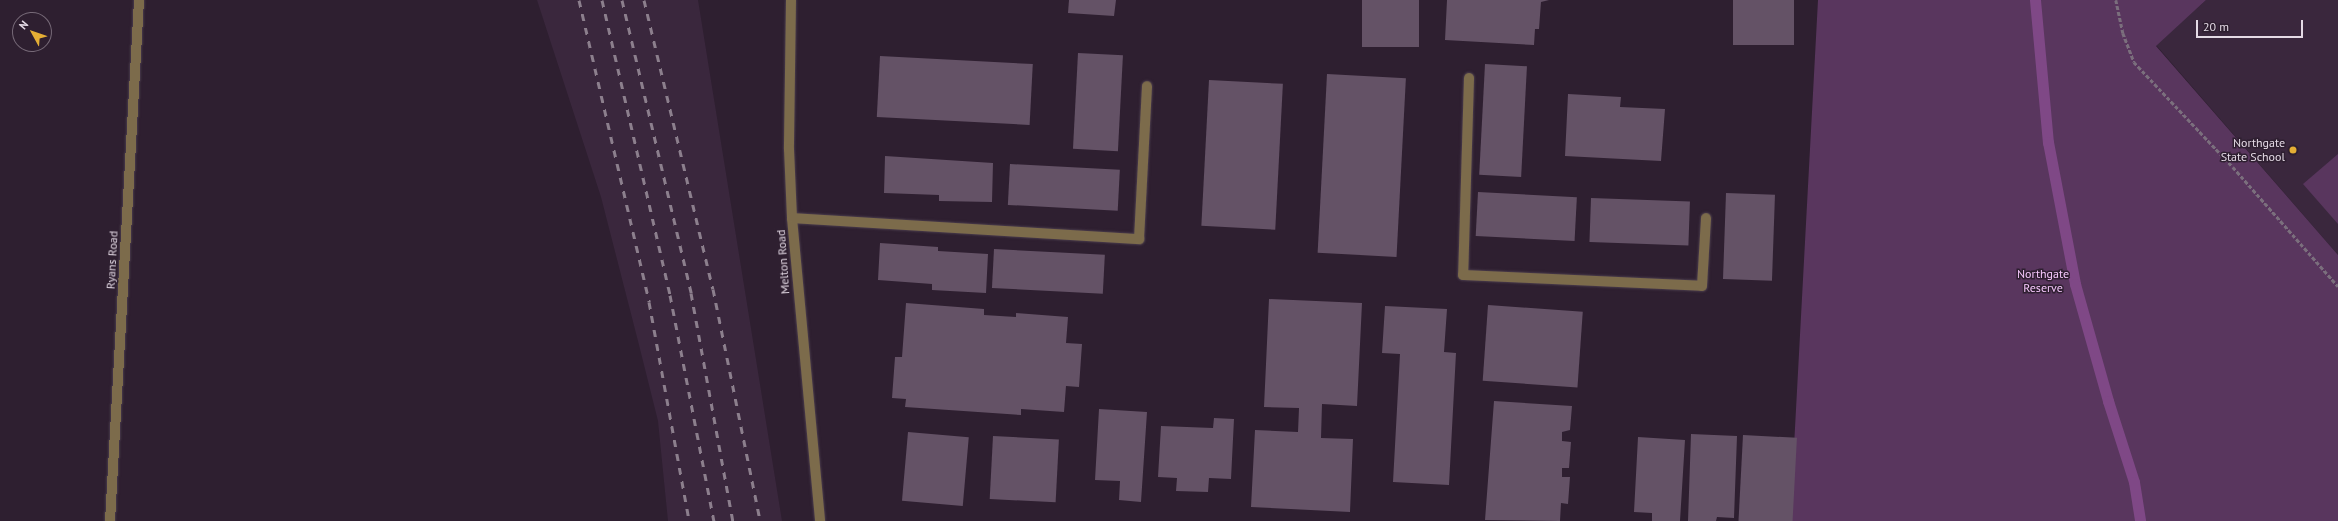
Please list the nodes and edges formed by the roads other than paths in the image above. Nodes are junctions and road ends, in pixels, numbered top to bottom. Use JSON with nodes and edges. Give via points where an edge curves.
{"nodes":[{"id":1,"x":139,"y":0,"type":"edge"},
{"id":2,"x":791,"y":0,"type":"edge"},
{"id":3,"x":1469,"y":78,"type":"dead end"},
{"id":4,"x":1147,"y":86,"type":"dead end"},
{"id":5,"x":792,"y":218,"type":"junction"},
{"id":6,"x":1706,"y":218,"type":"dead end"},
{"id":7,"x":110,"y":521,"type":"edge"},
{"id":8,"x":820,"y":521,"type":"edge"}],
"edges":[{"from":1,"to":7,"type":"street","name":"Ryans Road"},
{"from":2,"to":5,"type":"street","name":"Melton Road","via":[[789,149]]},
{"from":3,"to":6,"type":"street","via":[[1463,275],[1702,286]]},
{"from":4,"to":5,"type":"street","via":[[1138,239]]},
{"from":5,"to":8,"type":"street","name":"Melton Road"}]}
